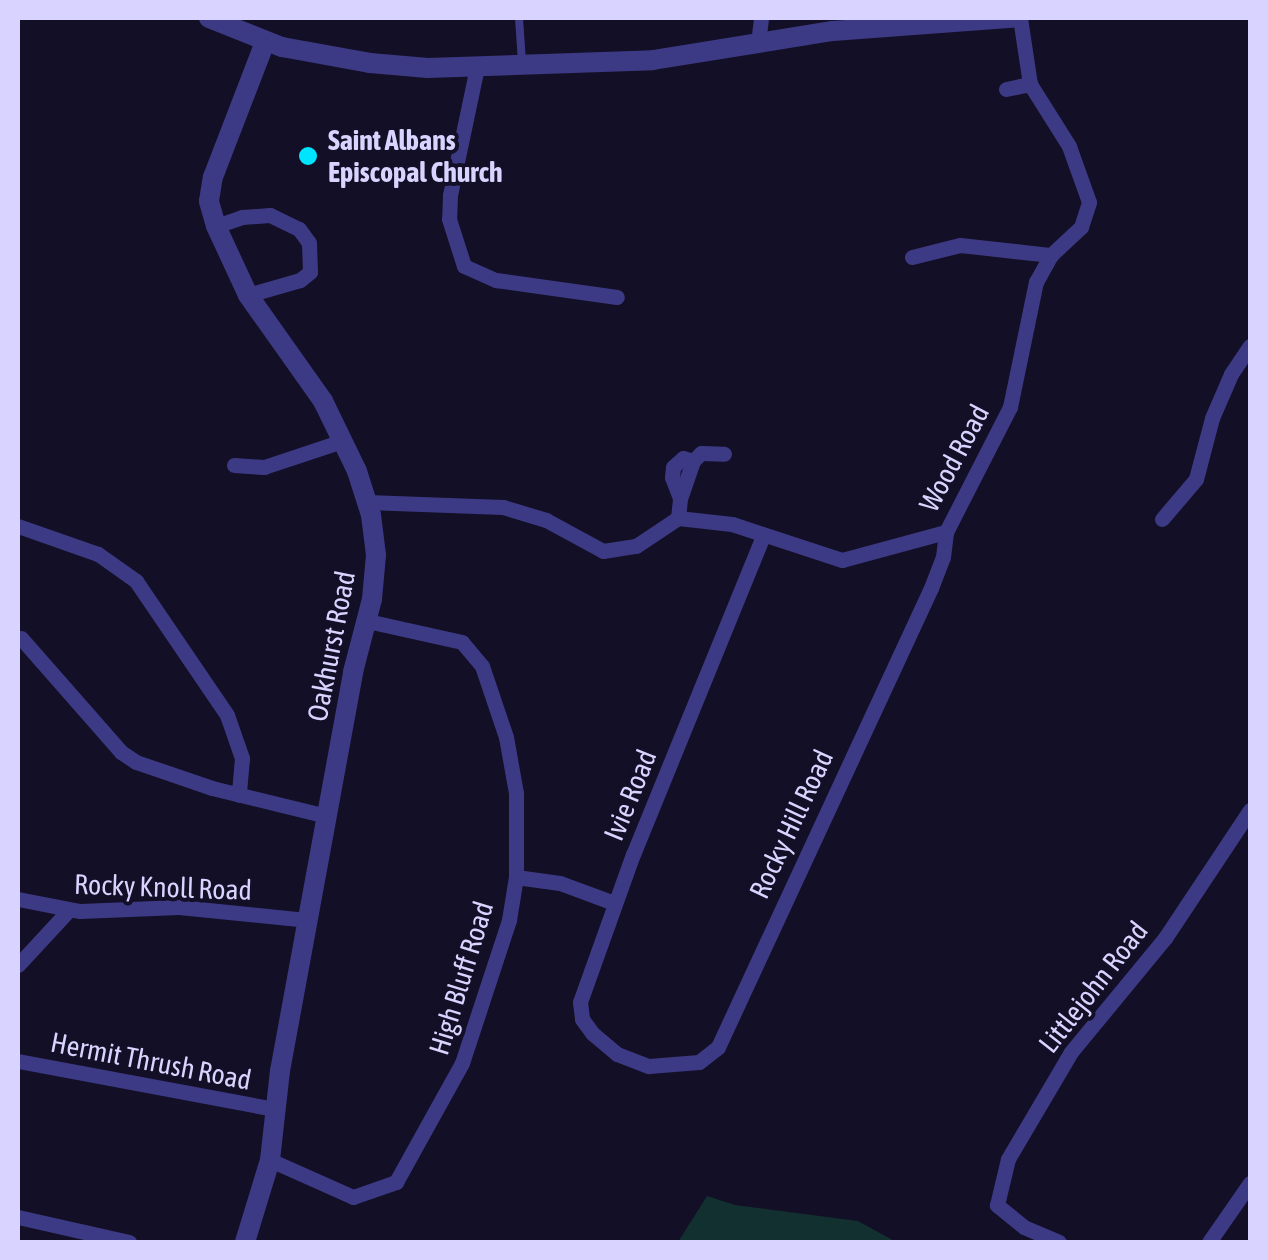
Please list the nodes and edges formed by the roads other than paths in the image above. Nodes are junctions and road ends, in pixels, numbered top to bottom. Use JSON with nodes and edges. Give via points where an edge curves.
{"nodes":[{"id":1,"x":208,"y":18,"type":"edge"},
{"id":2,"x":519,"y":18,"type":"edge"},
{"id":3,"x":761,"y":18,"type":"edge"},
{"id":4,"x":1012,"y":18,"type":"edge"},
{"id":5,"x":1020,"y":18,"type":"edge"},
{"id":6,"x":893,"y":22,"type":"edge"},
{"id":7,"x":265,"y":42,"type":"junction"},
{"id":8,"x":758,"y":43,"type":"junction"},
{"id":9,"x":523,"y":66,"type":"junction"},
{"id":10,"x":477,"y":67,"type":"junction"},
{"id":11,"x":1030,"y":84,"type":"junction"},
{"id":12,"x":1006,"y":89,"type":"dead end"},
{"id":13,"x":216,"y":226,"type":"junction"},
{"id":14,"x":1051,"y":256,"type":"junction"},
{"id":15,"x":912,"y":257,"type":"dead end"},
{"id":16,"x":248,"y":295,"type":"junction"},
{"id":17,"x":617,"y":297,"type":"dead end"},
{"id":18,"x":1250,"y":346,"type":"edge"},
{"id":19,"x":342,"y":441,"type":"junction"},
{"id":20,"x":724,"y":454,"type":"dead end"},
{"id":21,"x":234,"y":465,"type":"dead end"},
{"id":22,"x":366,"y":502,"type":"junction"},
{"id":23,"x":678,"y":518,"type":"junction"},
{"id":24,"x":1162,"y":520,"type":"dead end"},
{"id":25,"x":18,"y":526,"type":"edge"},
{"id":26,"x":946,"y":532,"type":"junction"},
{"id":27,"x":763,"y":536,"type":"junction"},
{"id":28,"x":366,"y":621,"type":"junction"},
{"id":29,"x":21,"y":638,"type":"dead end"},
{"id":30,"x":239,"y":796,"type":"junction"},
{"id":31,"x":1250,"y":810,"type":"edge"},
{"id":32,"x":327,"y":816,"type":"junction"},
{"id":33,"x":516,"y":877,"type":"junction"},
{"id":34,"x":18,"y":899,"type":"edge"},
{"id":35,"x":614,"y":903,"type":"junction"},
{"id":36,"x":69,"y":910,"type":"junction"},
{"id":37,"x":308,"y":920,"type":"junction"},
{"id":38,"x":18,"y":965,"type":"edge"},
{"id":39,"x":627,"y":1059,"type":"joint"},
{"id":40,"x":18,"y":1061,"type":"edge"},
{"id":41,"x":275,"y":1109,"type":"junction"},
{"id":42,"x":270,"y":1160,"type":"junction"},
{"id":43,"x":1250,"y":1183,"type":"edge"},
{"id":44,"x":18,"y":1217,"type":"edge"},
{"id":45,"x":86,"y":1238,"type":"edge"},
{"id":46,"x":130,"y":1242,"type":"edge"},
{"id":47,"x":245,"y":1242,"type":"edge"},
{"id":48,"x":1059,"y":1242,"type":"edge"},
{"id":49,"x":1210,"y":1242,"type":"edge"}],
"edges":[{"from":1,"to":7,"type":"street"},
{"from":2,"to":9,"type":"lane"},
{"from":3,"to":8,"type":"street"},
{"from":4,"to":6,"type":"street"},
{"from":5,"to":11,"type":"street","name":"Wood Road"},
{"from":6,"to":8,"type":"street"},
{"from":7,"to":10,"type":"street","via":[[370,64]]},
{"from":7,"to":13,"type":"street","name":"Oakhurst Road","via":[[214,177],[209,201]]},
{"from":8,"to":9,"type":"street","via":[[653,60]]},
{"from":9,"to":10,"type":"street"},
{"from":10,"to":17,"type":"street","via":[[450,196],[449,219],[464,266],[496,280]]},
{"from":11,"to":12,"type":"street"},
{"from":11,"to":14,"type":"street","name":"Wood Road","via":[[1068,146],[1089,202],[1081,228]]},
{"from":13,"to":16,"type":"street","name":"Oakhurst Road"},
{"from":13,"to":16,"type":"street","via":[[270,215],[309,243],[310,272]]},
{"from":14,"to":15,"type":"street","via":[[960,245]]},
{"from":14,"to":26,"type":"street","name":"Wood Road","via":[[1032,294],[1010,407]]},
{"from":16,"to":19,"type":"street","name":"Oakhurst Road","via":[[306,374]]},
{"from":18,"to":24,"type":"street","via":[[1212,418],[1196,479]]},
{"from":19,"to":21,"type":"street","via":[[264,467]]},
{"from":19,"to":22,"type":"street","name":"Oakhurst Road"},
{"from":20,"to":23,"type":"street","via":[[702,452],[673,468]]},
{"from":22,"to":23,"type":"street","via":[[502,508],[546,520],[603,551],[636,546]]},
{"from":22,"to":28,"type":"street","name":"Oakhurst Road","via":[[376,555]]},
{"from":23,"to":27,"type":"street","name":"Wood Road","via":[[732,524]]},
{"from":25,"to":30,"type":"street","via":[[98,554],[136,581],[227,715],[242,758]]},
{"from":26,"to":27,"type":"street","name":"Wood Road","via":[[842,560]]},
{"from":26,"to":39,"type":"street","name":"Rocky Hill Road","via":[[931,588],[718,1047],[682,1066]]},
{"from":27,"to":35,"type":"street","name":"Ivie Road"},
{"from":28,"to":32,"type":"street","name":"Oakhurst Road"},
{"from":28,"to":33,"type":"street","name":"High Bluff Road","via":[[462,642],[482,666],[513,765]]},
{"from":29,"to":30,"type":"street","via":[[121,752]]},
{"from":30,"to":32,"type":"street"},
{"from":31,"to":48,"type":"street","name":"Littlejohn Road","via":[[1164,938],[1044,1093],[1008,1158],[997,1205],[1024,1228]]},
{"from":32,"to":37,"type":"street","name":"Oakhurst Road"},
{"from":33,"to":35,"type":"street"},
{"from":33,"to":42,"type":"street","name":"High Bluff Road","via":[[509,920],[464,1059],[396,1182],[352,1197]]},
{"from":34,"to":36,"type":"street","name":"Rocky Knoll Road"},
{"from":35,"to":39,"type":"street","name":"Ivie Road","via":[[580,1009],[586,1027]]},
{"from":36,"to":37,"type":"street","name":"Rocky Knoll Road","via":[[179,907]]},
{"from":36,"to":38,"type":"street"},
{"from":37,"to":41,"type":"street","name":"Oakhurst Road"},
{"from":40,"to":41,"type":"street","name":"Hermit Thrush Road"},
{"from":41,"to":42,"type":"street","name":"Oakhurst Road"},
{"from":42,"to":47,"type":"street","name":"Oakhurst Road"},
{"from":43,"to":49,"type":"street"},
{"from":44,"to":45,"type":"street"},
{"from":45,"to":46,"type":"street"}]}
